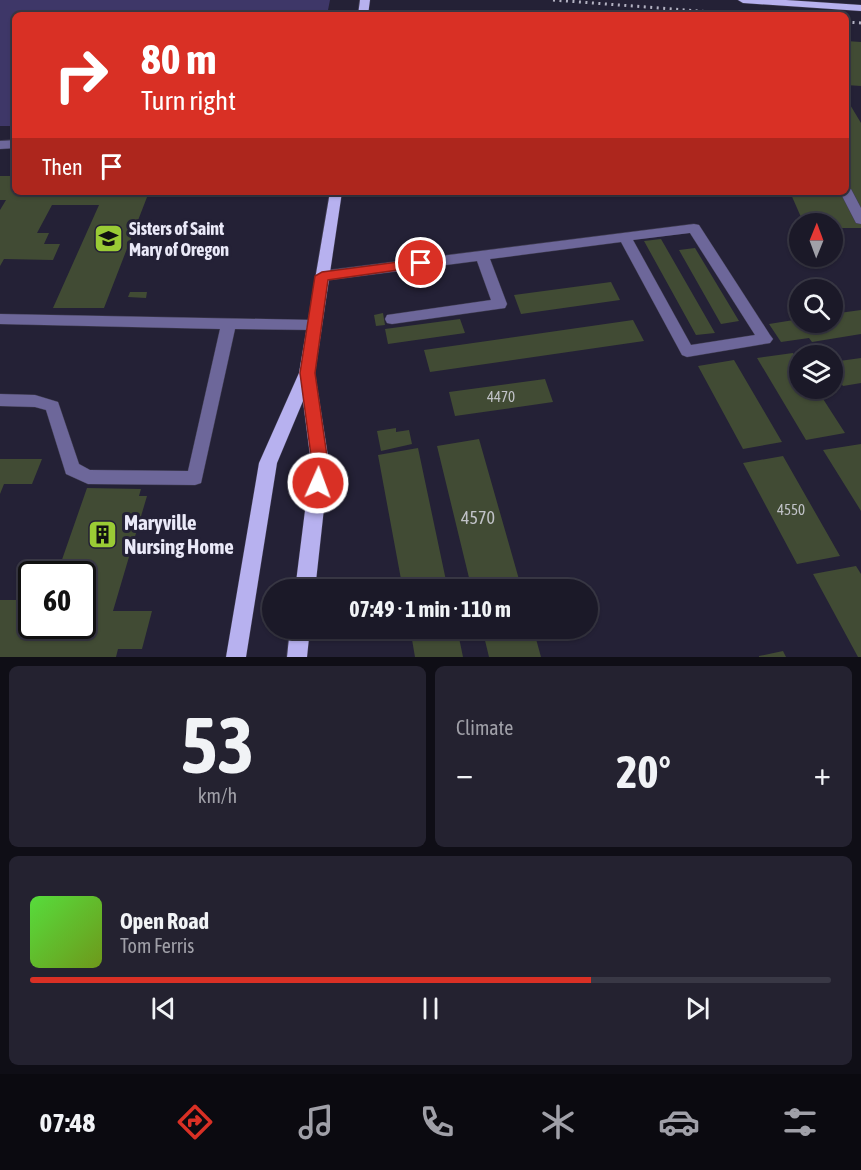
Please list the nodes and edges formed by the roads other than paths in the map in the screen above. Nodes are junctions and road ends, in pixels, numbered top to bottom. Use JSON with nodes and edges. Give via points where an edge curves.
{"nodes":[{"id":1,"x":743,"y":0,"type":"edge"},
{"id":2,"x":861,"y":8,"type":"edge"},
{"id":3,"x":336,"y":195,"type":"edge"},
{"id":4,"x":848,"y":195,"type":"edge"},
{"id":5,"x":861,"y":220,"type":"edge"},
{"id":6,"x":625,"y":237,"type":"junction"},
{"id":7,"x":482,"y":255,"type":"junction"},
{"id":8,"x":322,"y":276,"type":"junction"},
{"id":9,"x":0,"y":319,"type":"edge"},
{"id":10,"x":392,"y":319,"type":"dead end"},
{"id":11,"x":229,"y":324,"type":"junction"},
{"id":12,"x":314,"y":326,"type":"junction"},
{"id":13,"x":307,"y":373,"type":"junction"},
{"id":14,"x":0,"y":400,"type":"edge"},
{"id":15,"x":306,"y":579,"type":"edge"},
{"id":16,"x":299,"y":639,"type":"edge"},
{"id":17,"x":236,"y":657,"type":"edge"},
{"id":18,"x":297,"y":657,"type":"edge"}],
"edges":[{"from":1,"to":2,"type":"main road"},
{"from":3,"to":8,"type":"main road"},
{"from":4,"to":5,"type":"lane"},
{"from":6,"to":6,"type":"lane","via":[[694,228],[765,339],[687,351]]},
{"from":6,"to":7,"type":"lane"},
{"from":7,"to":8,"type":"lane"},
{"from":7,"to":10,"type":"lane","via":[[500,304]]},
{"from":8,"to":12,"type":"main road"},
{"from":9,"to":11,"type":"lane"},
{"from":11,"to":12,"type":"lane"},
{"from":11,"to":14,"type":"lane","via":[[195,478],[88,477],[72,469],[61,424],[52,406],[35,401]]},
{"from":12,"to":13,"type":"main road"},
{"from":13,"to":15,"type":"main road","via":[[320,463]]},
{"from":13,"to":17,"type":"main road","via":[[268,463]]},
{"from":16,"to":18,"type":"main road"}]}
